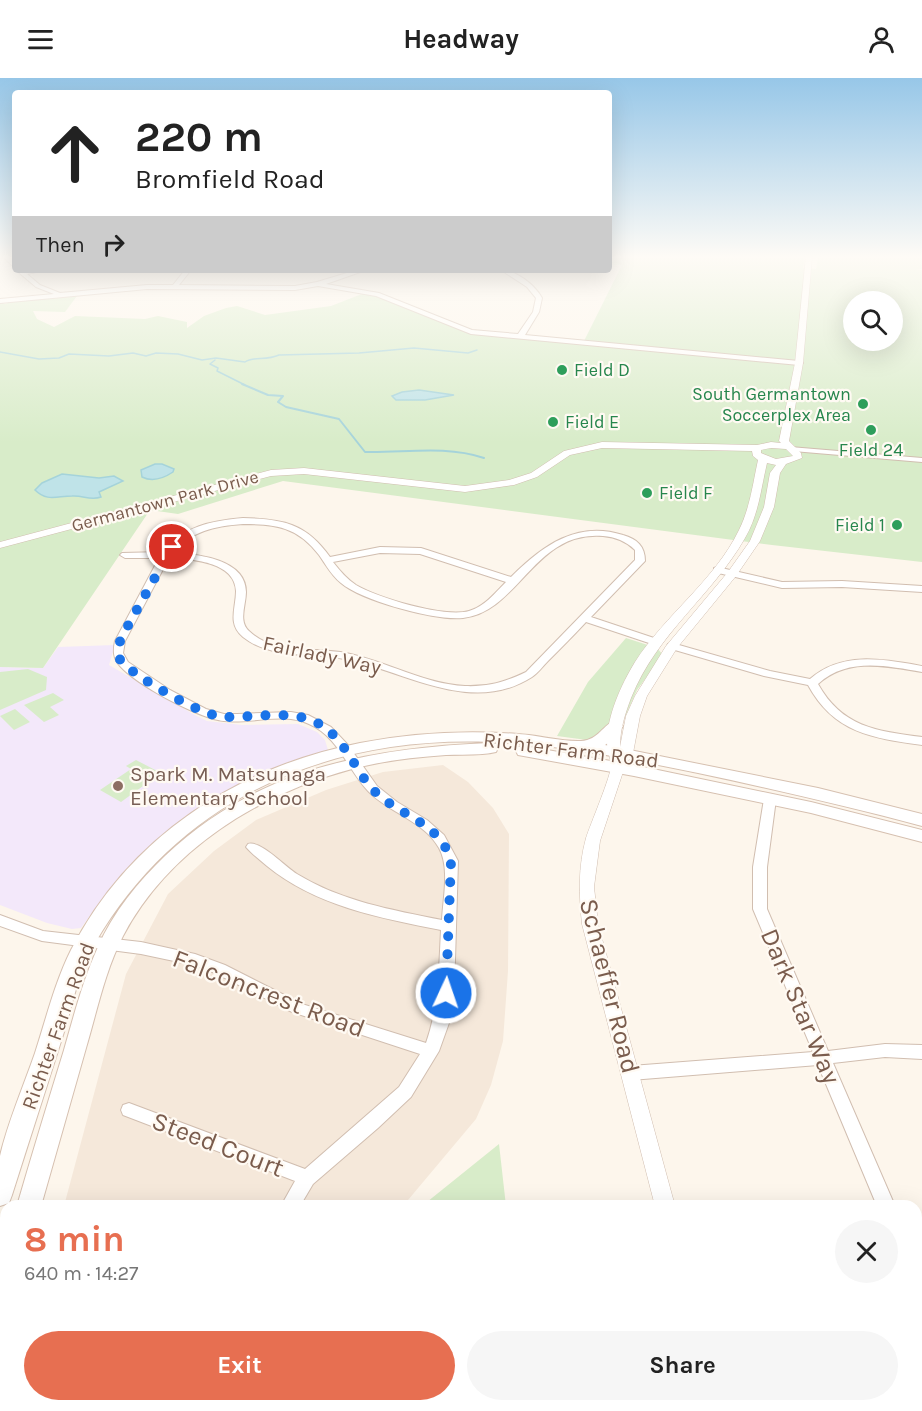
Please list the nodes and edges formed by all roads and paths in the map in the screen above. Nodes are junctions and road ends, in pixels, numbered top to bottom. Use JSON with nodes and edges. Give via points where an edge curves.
{"nodes":[{"id":1,"x":438,"y":319,"type":"edge"},
{"id":2,"x":532,"y":319,"type":"edge"},
{"id":3,"x":803,"y":319,"type":"edge"},
{"id":4,"x":520,"y":337,"type":"junction"},
{"id":5,"x":799,"y":363,"type":"junction"},
{"id":6,"x":786,"y":429,"type":"junction"},
{"id":7,"x":791,"y":448,"type":"junction"},
{"id":8,"x":761,"y":452,"type":"junction"},
{"id":9,"x":922,"y":460,"type":"edge"},
{"id":10,"x":789,"y":461,"type":"junction"},
{"id":11,"x":922,"y":466,"type":"edge"},
{"id":12,"x":0,"y":545,"type":"edge"},
{"id":13,"x":125,"y":555,"type":"dead end"},
{"id":14,"x":165,"y":556,"type":"junction"},
{"id":15,"x":328,"y":560,"type":"junction"},
{"id":16,"x":717,"y":570,"type":"junction"},
{"id":17,"x":732,"y":574,"type":"junction"},
{"id":18,"x":512,"y":581,"type":"junction"},
{"id":19,"x":922,"y":589,"type":"edge"},
{"id":20,"x":585,"y":618,"type":"junction"},
{"id":21,"x":656,"y":642,"type":"junction"},
{"id":22,"x":672,"y":646,"type":"junction"},
{"id":23,"x":922,"y":669,"type":"edge"},
{"id":24,"x":812,"y":683,"type":"junction"},
{"id":25,"x":615,"y":726,"type":"junction"},
{"id":26,"x":922,"y":741,"type":"edge"},
{"id":27,"x":580,"y":747,"type":"junction"},
{"id":28,"x":351,"y":757,"type":"junction"},
{"id":29,"x":619,"y":757,"type":"junction"},
{"id":30,"x":770,"y":799,"type":"junction"},
{"id":31,"x":922,"y":820,"type":"edge"},
{"id":32,"x":922,"y":836,"type":"edge"},
{"id":33,"x":253,"y":847,"type":"dead end"},
{"id":34,"x":0,"y":920,"type":"edge"},
{"id":35,"x":447,"y":926,"type":"junction"},
{"id":36,"x":85,"y":942,"type":"junction"},
{"id":37,"x":108,"y":945,"type":"junction"},
{"id":38,"x":431,"y":1051,"type":"junction"},
{"id":39,"x":922,"y":1052,"type":"edge"},
{"id":40,"x":823,"y":1058,"type":"junction"},
{"id":41,"x":630,"y":1072,"type":"junction"},
{"id":42,"x":129,"y":1110,"type":"dead end"},
{"id":43,"x":307,"y":1178,"type":"junction"},
{"id":44,"x":0,"y":1195,"type":"edge"},
{"id":45,"x":31,"y":1200,"type":"edge"},
{"id":46,"x":294,"y":1200,"type":"edge"},
{"id":47,"x":663,"y":1200,"type":"edge"},
{"id":48,"x":883,"y":1200,"type":"edge"}],
"edges":[{"from":1,"to":4,"type":"street","via":[[464,330]]},
{"from":2,"to":4,"type":"street"},
{"from":3,"to":5,"type":"street"},
{"from":4,"to":5,"type":"street"},
{"from":5,"to":6,"type":"street"},
{"from":6,"to":7,"type":"street","via":[[784,441]]},
{"from":6,"to":8,"type":"street"},
{"from":7,"to":8,"type":"street"},
{"from":7,"to":9,"type":"street"},
{"from":7,"to":10,"type":"street","via":[[798,455]]},
{"from":8,"to":10,"type":"street"},
{"from":8,"to":12,"type":"street","name":"Germantown Park Drive","via":[[632,444],[588,447],[558,457],[524,479],[482,488],[304,471],[271,473]]},
{"from":8,"to":16,"type":"street","name":"Schaeffer Road","via":[[748,522]]},
{"from":10,"to":11,"type":"street","via":[[811,458]]},
{"from":10,"to":17,"type":"street","name":"Schaeffer Road","via":[[775,473],[764,525]]},
{"from":13,"to":14,"type":"street","name":"Fairlady Way"},
{"from":14,"to":15,"type":"street","via":[[193,532],[233,522],[264,521],[305,534]]},
{"from":14,"to":20,"type":"street","name":"Fairlady Way","via":[[200,559],[233,572],[243,593],[237,623],[244,633],[262,644],[288,651],[355,658],[448,688],[495,688],[521,680]]},
{"from":14,"to":28,"type":"street","via":[[120,640],[118,653],[124,664],[211,716],[294,717],[315,722],[335,734]]},
{"from":15,"to":18,"type":"street","via":[[380,550],[421,551]]},
{"from":15,"to":18,"type":"street","via":[[352,587],[449,615],[478,611]]},
{"from":16,"to":17,"type":"street"},
{"from":16,"to":21,"type":"street","name":"Schaeffer Road"},
{"from":17,"to":19,"type":"street","via":[[782,585],[854,584]]},
{"from":17,"to":22,"type":"street","name":"Schaeffer Road"},
{"from":18,"to":20,"type":"street","via":[[556,542],[572,534],[599,532],[633,543],[640,550],[640,561]]},
{"from":20,"to":21,"type":"street"},
{"from":21,"to":25,"type":"street","name":"Schaeffer Road","via":[[634,676]]},
{"from":22,"to":24,"type":"street"},
{"from":22,"to":29,"type":"street","name":"Schaeffer Road","via":[[641,696]]},
{"from":23,"to":24,"type":"street","via":[[855,661],[820,673]]},
{"from":24,"to":26,"type":"street","via":[[828,711],[854,728]]},
{"from":25,"to":27,"type":"main road","via":[[610,736]]},
{"from":25,"to":29,"type":"street","name":"Schaeffer Road"},
{"from":27,"to":28,"type":"main road","name":"Richter Farm Road","via":[[455,737],[385,744]]},
{"from":27,"to":29,"type":"main road","name":"Richter Farm Road"},
{"from":28,"to":29,"type":"main road","name":"Richter Farm Road","via":[[492,748]]},
{"from":28,"to":35,"type":"street","via":[[382,798],[425,825],[447,848],[451,861]]},
{"from":28,"to":36,"type":"main road","name":"Richter Farm Road","via":[[300,765],[253,783],[206,809],[159,848]]},
{"from":28,"to":37,"type":"main road","name":"Richter Farm Road","via":[[284,785],[223,818],[167,864],[137,898]]},
{"from":29,"to":30,"type":"main road","name":"Richter Farm Road"},
{"from":29,"to":31,"type":"main road","name":"Richter Farm Road","via":[[790,787]]},
{"from":29,"to":41,"type":"street","name":"Schaeffer Road","via":[[593,842],[586,887],[590,924]]},
{"from":30,"to":32,"type":"main road","name":"Richter Farm Road","via":[[878,822]]},
{"from":30,"to":40,"type":"street","name":"Dark Star Way","via":[[762,839],[760,909]]},
{"from":33,"to":35,"type":"street","via":[[292,878],[347,903]]},
{"from":34,"to":36,"type":"street","name":"Falconcrest Road","via":[[42,936]]},
{"from":35,"to":38,"type":"street","via":[[446,993]]},
{"from":36,"to":37,"type":"street","name":"Falconcrest Road"},
{"from":36,"to":44,"type":"main road","name":"Richter Farm Road"},
{"from":37,"to":38,"type":"street","name":"Falconcrest Road","via":[[195,960],[297,1008]]},
{"from":37,"to":45,"type":"main road","name":"Richter Farm Road"},
{"from":38,"to":43,"type":"street","via":[[405,1092]]},
{"from":39,"to":40,"type":"street","via":[[905,1050]]},
{"from":40,"to":41,"type":"street"},
{"from":40,"to":48,"type":"street","name":"Dark Star Way"},
{"from":41,"to":47,"type":"street","name":"Schaeffer Road"},
{"from":42,"to":43,"type":"street","name":"Steed Court"},
{"from":43,"to":46,"type":"street"}]}
